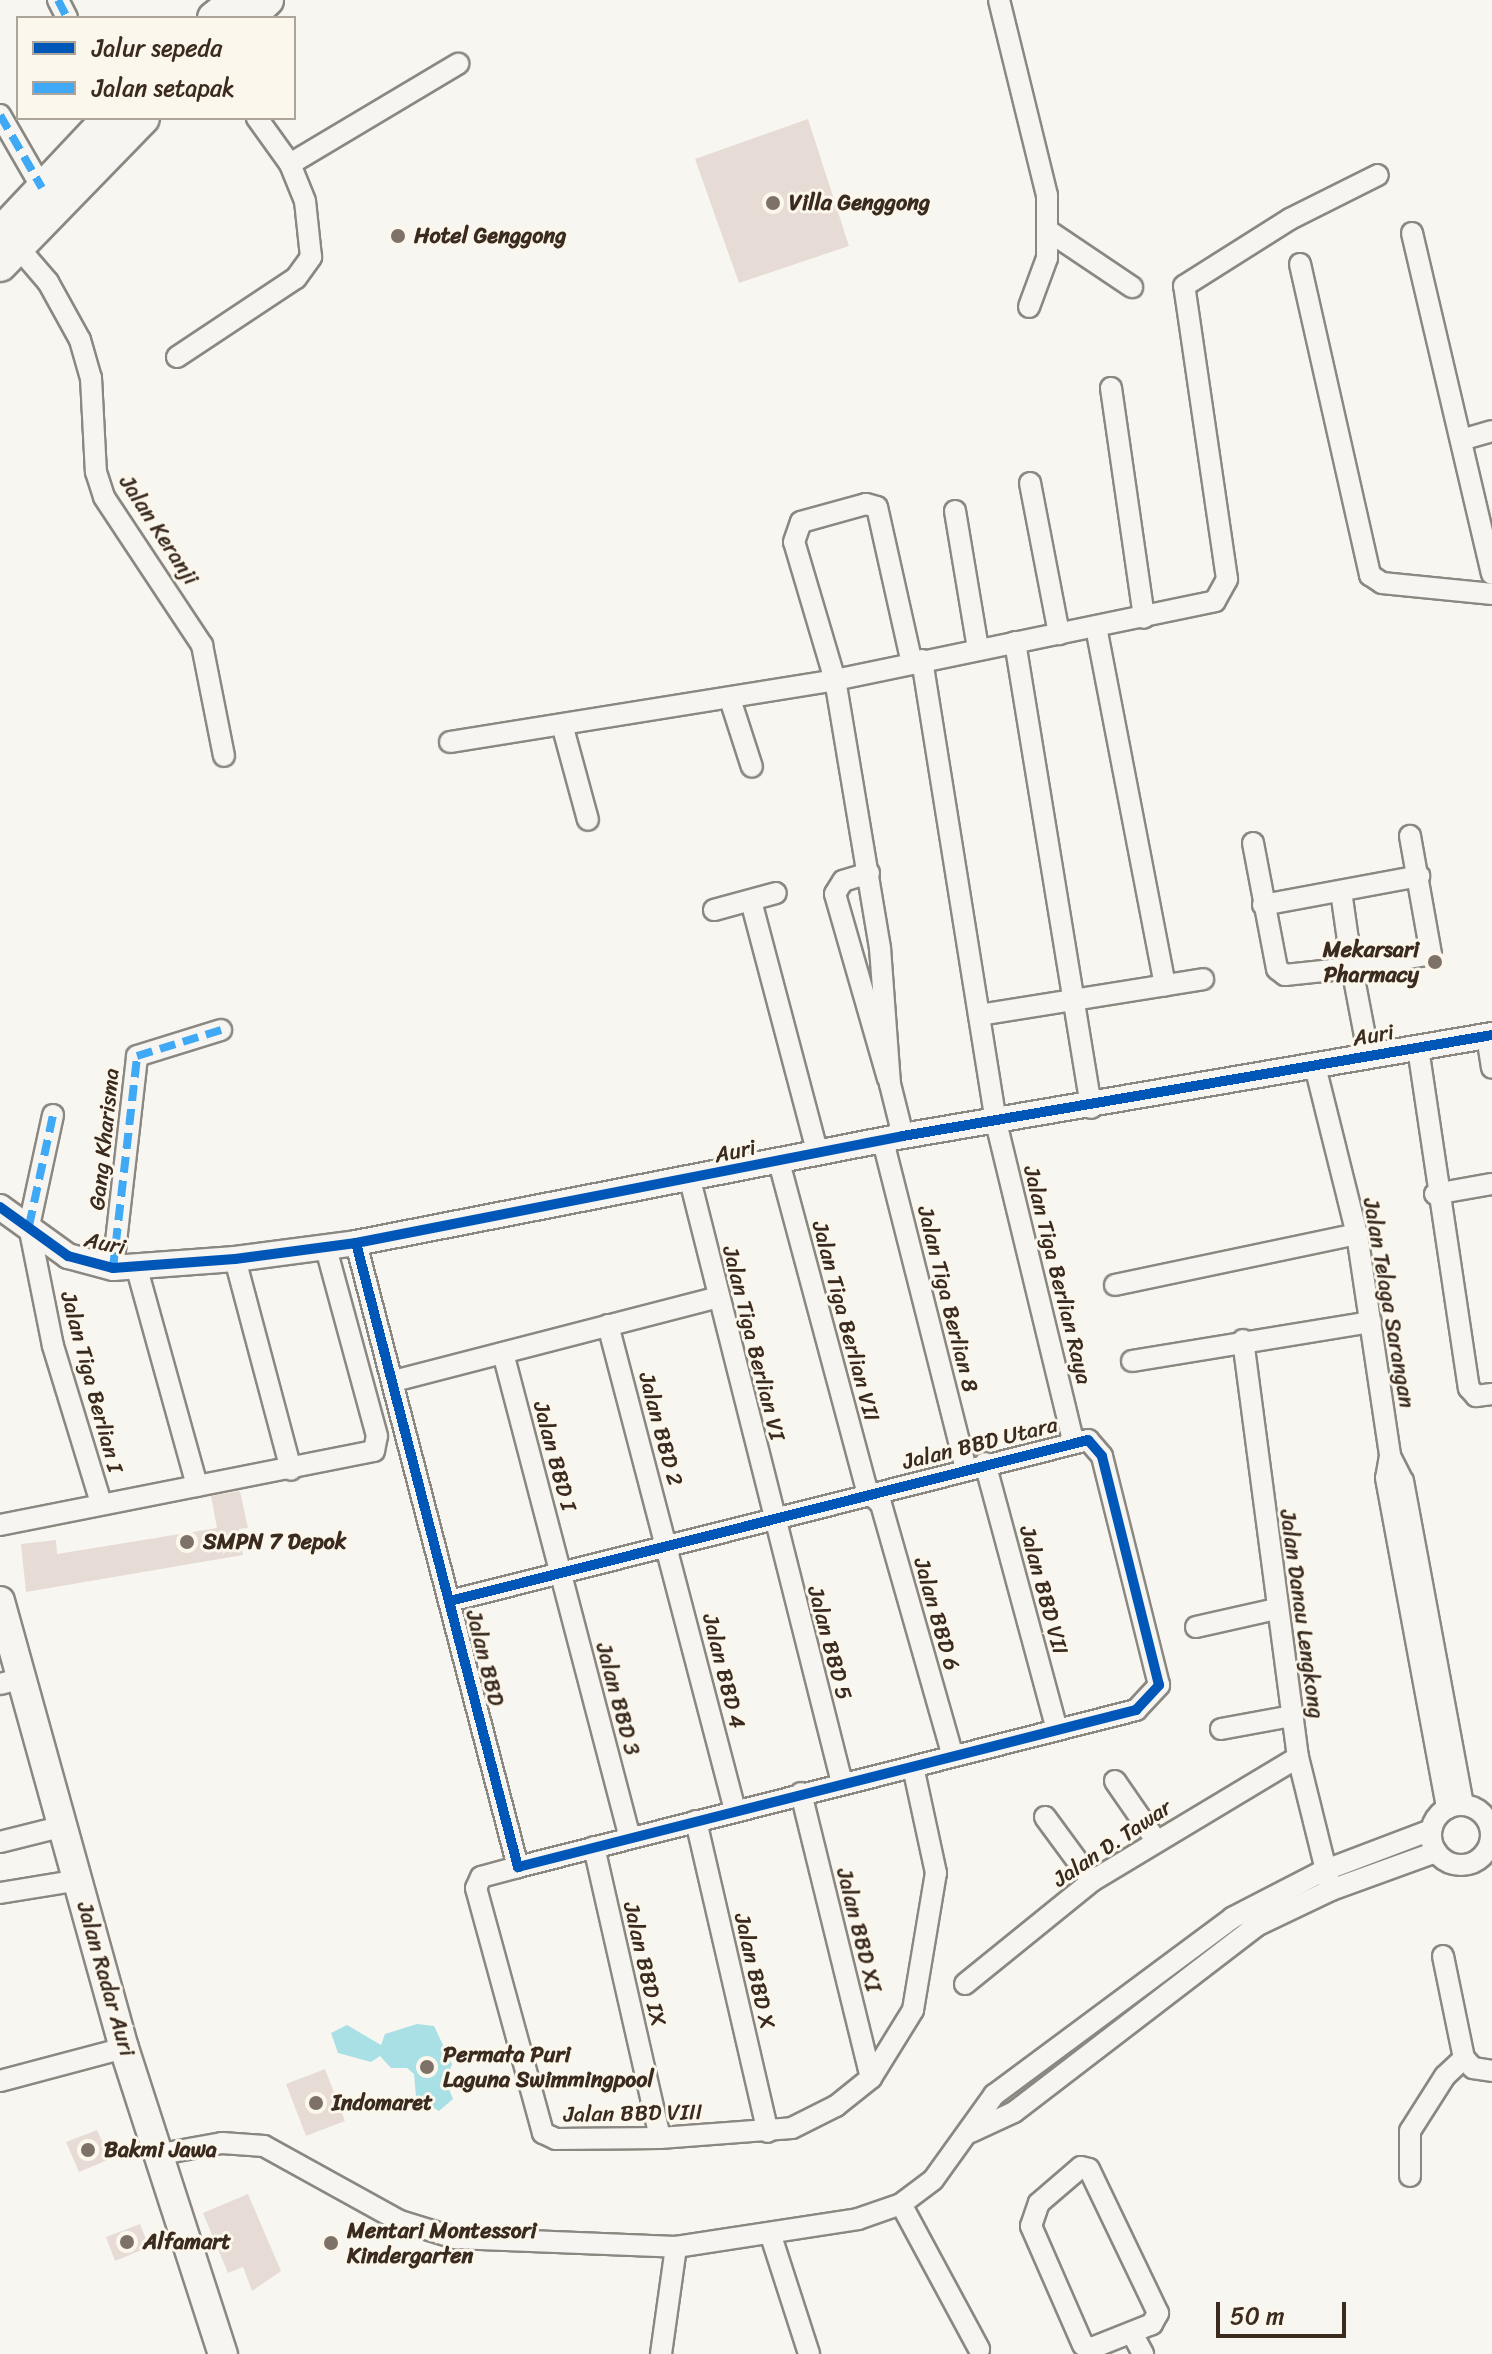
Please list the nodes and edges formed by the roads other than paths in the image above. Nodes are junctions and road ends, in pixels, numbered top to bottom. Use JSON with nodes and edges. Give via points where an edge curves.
{"nodes":[{"id":1,"x":237,"y":0,"type":"edge"},
{"id":2,"x":267,"y":0,"type":"edge"},
{"id":3,"x":999,"y":0,"type":"edge"},
{"id":4,"x":217,"y":16,"type":"edge"},
{"id":5,"x":249,"y":16,"type":"edge"},
{"id":6,"x":458,"y":64,"type":"dead end"},
{"id":7,"x":0,"y":115,"type":"edge"},
{"id":8,"x":107,"y":120,"type":"edge"},
{"id":9,"x":141,"y":120,"type":"edge"},
{"id":10,"x":258,"y":120,"type":"edge"},
{"id":11,"x":290,"y":164,"type":"junction"},
{"id":12,"x":1378,"y":175,"type":"dead end"},
{"id":13,"x":42,"y":188,"type":"junction"},
{"id":14,"x":1050,"y":232,"type":"junction"},
{"id":15,"x":1412,"y":233,"type":"dead end"},
{"id":16,"x":6,"y":248,"type":"edge"},
{"id":17,"x":1300,"y":264,"type":"dead end"},
{"id":18,"x":1132,"y":287,"type":"dead end"},
{"id":19,"x":1029,"y":307,"type":"dead end"},
{"id":20,"x":177,"y":357,"type":"dead end"},
{"id":21,"x":1111,"y":388,"type":"dead end"},
{"id":22,"x":1492,"y":431,"type":"edge"},
{"id":23,"x":1461,"y":440,"type":"junction"},
{"id":24,"x":1030,"y":483,"type":"dead end"},
{"id":25,"x":955,"y":511,"type":"dead end"},
{"id":26,"x":1492,"y":574,"type":"edge"},
{"id":27,"x":1492,"y":594,"type":"edge"},
{"id":28,"x":1144,"y":618,"type":"junction"},
{"id":29,"x":1096,"y":627,"type":"junction"},
{"id":30,"x":1059,"y":634,"type":"junction"},
{"id":31,"x":1015,"y":642,"type":"junction"},
{"id":32,"x":978,"y":649,"type":"junction"},
{"id":33,"x":917,"y":661,"type":"junction"},
{"id":34,"x":835,"y":680,"type":"junction"},
{"id":35,"x":730,"y":699,"type":"junction"},
{"id":36,"x":563,"y":728,"type":"junction"},
{"id":37,"x":450,"y":742,"type":"dead end"},
{"id":38,"x":224,"y":756,"type":"dead end"},
{"id":39,"x":752,"y":767,"type":"dead end"},
{"id":40,"x":588,"y":820,"type":"dead end"},
{"id":41,"x":1410,"y":836,"type":"dead end"},
{"id":42,"x":1253,"y":843,"type":"dead end"},
{"id":43,"x":869,"y":873,"type":"junction"},
{"id":44,"x":1419,"y":876,"type":"junction"},
{"id":45,"x":1341,"y":891,"type":"junction"},
{"id":46,"x":776,"y":893,"type":"dead end"},
{"id":47,"x":751,"y":901,"type":"junction"},
{"id":48,"x":1263,"y":905,"type":"junction"},
{"id":49,"x":714,"y":910,"type":"dead end"},
{"id":50,"x":880,"y":948,"type":"junction"},
{"id":51,"x":850,"y":954,"type":"junction"},
{"id":52,"x":1352,"y":968,"type":"junction"},
{"id":53,"x":1203,"y":979,"type":"dead end"},
{"id":54,"x":1165,"y":985,"type":"junction"},
{"id":55,"x":1077,"y":999,"type":"junction"},
{"id":56,"x":979,"y":1015,"type":"junction"},
{"id":57,"x":221,"y":1030,"type":"dead end"},
{"id":58,"x":1489,"y":1035,"type":"edge"},
{"id":59,"x":1418,"y":1048,"type":"junction"},
{"id":60,"x":1369,"y":1057,"type":"junction"},
{"id":61,"x":1315,"y":1066,"type":"junction"},
{"id":62,"x":1492,"y":1068,"type":"edge"},
{"id":63,"x":890,"y":1084,"type":"junction"},
{"id":64,"x":1091,"y":1108,"type":"junction"},
{"id":65,"x":53,"y":1115,"type":"dead end"},
{"id":66,"x":996,"y":1122,"type":"junction"},
{"id":67,"x":893,"y":1139,"type":"junction"},
{"id":68,"x":818,"y":1154,"type":"junction"},
{"id":69,"x":779,"y":1162,"type":"junction"},
{"id":70,"x":690,"y":1180,"type":"junction"},
{"id":71,"x":1492,"y":1184,"type":"edge"},
{"id":72,"x":1435,"y":1194,"type":"junction"},
{"id":73,"x":0,"y":1207,"type":"edge"},
{"id":74,"x":29,"y":1226,"type":"junction"},
{"id":75,"x":1357,"y":1234,"type":"junction"},
{"id":76,"x":356,"y":1243,"type":"junction"},
{"id":77,"x":326,"y":1248,"type":"junction"},
{"id":78,"x":235,"y":1259,"type":"junction"},
{"id":79,"x":125,"y":1268,"type":"junction"},
{"id":80,"x":1115,"y":1285,"type":"dead end"},
{"id":81,"x":718,"y":1297,"type":"junction"},
{"id":82,"x":1371,"y":1322,"type":"junction"},
{"id":83,"x":608,"y":1325,"type":"junction"},
{"id":84,"x":1243,"y":1340,"type":"junction"},
{"id":85,"x":503,"y":1353,"type":"junction"},
{"id":86,"x":1132,"y":1361,"type":"dead end"},
{"id":87,"x":394,"y":1381,"type":"junction"},
{"id":88,"x":1492,"y":1394,"type":"edge"},
{"id":89,"x":1073,"y":1440,"type":"junction"},
{"id":90,"x":976,"y":1466,"type":"junction"},
{"id":91,"x":291,"y":1470,"type":"junction"},
{"id":92,"x":197,"y":1486,"type":"junction"},
{"id":93,"x":867,"y":1491,"type":"junction"},
{"id":94,"x":101,"y":1503,"type":"junction"},
{"id":95,"x":772,"y":1516,"type":"junction"},
{"id":96,"x":0,"y":1525,"type":"edge"},
{"id":97,"x":667,"y":1544,"type":"junction"},
{"id":98,"x":560,"y":1573,"type":"junction"},
{"id":99,"x":0,"y":1601,"type":"edge"},
{"id":100,"x":450,"y":1601,"type":"junction"},
{"id":101,"x":1276,"y":1609,"type":"junction"},
{"id":102,"x":1196,"y":1627,"type":"dead end"},
{"id":103,"x":12,"y":1681,"type":"edge"},
{"id":104,"x":1292,"y":1716,"type":"junction"},
{"id":105,"x":1057,"y":1729,"type":"junction"},
{"id":106,"x":1221,"y":1729,"type":"dead end"},
{"id":107,"x":953,"y":1756,"type":"junction"},
{"id":108,"x":1298,"y":1757,"type":"junction"},
{"id":109,"x":913,"y":1767,"type":"junction"},
{"id":110,"x":1115,"y":1781,"type":"dead end"},
{"id":111,"x":842,"y":1783,"type":"junction"},
{"id":112,"x":801,"y":1793,"type":"junction"},
{"id":113,"x":1470,"y":1808,"type":"edge"},
{"id":114,"x":735,"y":1810,"type":"junction"},
{"id":115,"x":1045,"y":1817,"type":"dead end"},
{"id":116,"x":696,"y":1821,"type":"junction"},
{"id":117,"x":64,"y":1826,"type":"junction"},
{"id":118,"x":1431,"y":1830,"type":"junction"},
{"id":119,"x":630,"y":1838,"type":"junction"},
{"id":120,"x":1155,"y":1839,"type":"junction"},
{"id":121,"x":0,"y":1842,"type":"edge"},
{"id":122,"x":594,"y":1847,"type":"junction"},
{"id":123,"x":1436,"y":1852,"type":"junction"},
{"id":124,"x":1487,"y":1855,"type":"edge"},
{"id":125,"x":518,"y":1867,"type":"junction"},
{"id":126,"x":79,"y":1880,"type":"junction"},
{"id":127,"x":1092,"y":1881,"type":"junction"},
{"id":128,"x":1327,"y":1881,"type":"junction"},
{"id":129,"x":0,"y":1893,"type":"edge"},
{"id":130,"x":1443,"y":1956,"type":"dead end"},
{"id":131,"x":965,"y":1984,"type":"dead end"},
{"id":132,"x":124,"y":2048,"type":"junction"},
{"id":133,"x":1464,"y":2058,"type":"junction"},
{"id":134,"x":1492,"y":2071,"type":"edge"},
{"id":135,"x":871,"y":2078,"type":"junction"},
{"id":136,"x":0,"y":2081,"type":"edge"},
{"id":137,"x":768,"y":2132,"type":"junction"},
{"id":138,"x":660,"y":2138,"type":"junction"},
{"id":139,"x":161,"y":2154,"type":"junction"},
{"id":140,"x":1410,"y":2176,"type":"dead end"},
{"id":141,"x":901,"y":2204,"type":"junction"},
{"id":142,"x":771,"y":2236,"type":"junction"},
{"id":143,"x":676,"y":2247,"type":"junction"},
{"id":144,"x":1132,"y":2333,"type":"junction"},
{"id":145,"x":979,"y":2349,"type":"dead end"},
{"id":146,"x":223,"y":2354,"type":"edge"},
{"id":147,"x":661,"y":2354,"type":"edge"},
{"id":148,"x":809,"y":2354,"type":"edge"},
{"id":149,"x":1143,"y":2354,"type":"edge"}],
"edges":[{"from":1,"to":4,"type":"highway"},
{"from":2,"to":5,"type":"highway"},
{"from":3,"to":14,"type":"street","via":[[1047,195]]},
{"from":6,"to":11,"type":"street"},
{"from":7,"to":13,"type":"street"},
{"from":8,"to":13,"type":"highway"},
{"from":9,"to":16,"type":"highway"},
{"from":10,"to":11,"type":"street"},
{"from":11,"to":20,"type":"street","via":[[305,201],[311,257],[296,278]]},
{"from":12,"to":28,"type":"street","via":[[1290,219],[1184,286],[1226,588],[1215,601]]},
{"from":13,"to":16,"type":"highway"},
{"from":14,"to":18,"type":"street"},
{"from":14,"to":19,"type":"street"},
{"from":15,"to":23,"type":"street"},
{"from":16,"to":38,"type":"street","name":"Jalan Keranji","via":[[48,282],[80,340],[91,378],[96,472],[104,497],[202,645]]},
{"from":17,"to":27,"type":"street","via":[[1370,575],[1382,583]]},
{"from":21,"to":28,"type":"street"},
{"from":22,"to":23,"type":"street"},
{"from":23,"to":26,"type":"street"},
{"from":24,"to":30,"type":"street"},
{"from":25,"to":32,"type":"street"},
{"from":28,"to":29,"type":"street"},
{"from":29,"to":30,"type":"street"},
{"from":29,"to":54,"type":"street"},
{"from":30,"to":31,"type":"street"},
{"from":31,"to":32,"type":"street"},
{"from":31,"to":55,"type":"street"},
{"from":32,"to":33,"type":"street"},
{"from":33,"to":34,"type":"street"},
{"from":33,"to":34,"type":"street","name":"Jalan Tiga Berlian Raya","via":[[877,507],[866,504],[806,519],[795,534]]},
{"from":33,"to":56,"type":"street","name":"Jalan Tiga Berlian Raya"},
{"from":34,"to":35,"type":"street"},
{"from":34,"to":43,"type":"street"},
{"from":35,"to":36,"type":"street"},
{"from":35,"to":39,"type":"street"},
{"from":36,"to":37,"type":"street"},
{"from":36,"to":40,"type":"street"},
{"from":41,"to":44,"type":"street"},
{"from":42,"to":48,"type":"street"},
{"from":43,"to":50,"type":"street"},
{"from":43,"to":51,"type":"street","via":[[835,890]]},
{"from":44,"to":45,"type":"street"},
{"from":44,"to":52,"type":"street","via":[[1431,954]]},
{"from":45,"to":48,"type":"street"},
{"from":45,"to":52,"type":"street"},
{"from":46,"to":47,"type":"street"},
{"from":47,"to":49,"type":"street"},
{"from":47,"to":68,"type":"street"},
{"from":48,"to":52,"type":"street","via":[[1281,973]]},
{"from":50,"to":51,"type":"street"},
{"from":50,"to":63,"type":"street"},
{"from":51,"to":63,"type":"street"},
{"from":52,"to":60,"type":"street"},
{"from":53,"to":54,"type":"street"},
{"from":54,"to":55,"type":"street"},
{"from":55,"to":56,"type":"street"},
{"from":55,"to":64,"type":"street"},
{"from":56,"to":66,"type":"street","name":"Jalan Tiga Berlian Raya"},
{"from":57,"to":79,"type":"street","name":"Gang Kharisma","via":[[137,1055]]},
{"from":58,"to":59,"type":"street","name":"Auri"},
{"from":58,"to":62,"type":"street"},
{"from":59,"to":60,"type":"street","name":"Auri"},
{"from":59,"to":72,"type":"street"},
{"from":60,"to":61,"type":"street","name":"Auri"},
{"from":61,"to":64,"type":"street","name":"Auri"},
{"from":61,"to":75,"type":"street","name":"Jalan Telaga Sarangan"},
{"from":63,"to":67,"type":"street","name":"Jalan Tiga Berlian 8"},
{"from":64,"to":66,"type":"street","name":"Auri"},
{"from":65,"to":74,"type":"street"},
{"from":66,"to":67,"type":"street","name":"Auri"},
{"from":66,"to":89,"type":"street","name":"Jalan Tiga Berlian Raya"},
{"from":67,"to":68,"type":"street","name":"Auri"},
{"from":67,"to":90,"type":"street","name":"Jalan Tiga Berlian 8"},
{"from":68,"to":69,"type":"street","name":"Auri"},
{"from":69,"to":70,"type":"street","name":"Auri"},
{"from":69,"to":93,"type":"street","name":"Jalan Tiga Berlian VII"},
{"from":70,"to":76,"type":"street","name":"Auri"},
{"from":70,"to":81,"type":"street","name":"Jalan Tiga Berlian VI"},
{"from":71,"to":72,"type":"street"},
{"from":72,"to":88,"type":"street","via":[[1469,1388],[1476,1396]]},
{"from":73,"to":74,"type":"street","name":"Auri"},
{"from":74,"to":79,"type":"street","name":"Auri","via":[[68,1256]]},
{"from":74,"to":94,"type":"street","name":"Jalan Tiga Berlian I","via":[[53,1346]]},
{"from":75,"to":80,"type":"street"},
{"from":75,"to":82,"type":"street","name":"Jalan Telaga Sarangan"},
{"from":76,"to":77,"type":"street","name":"Auri"},
{"from":76,"to":87,"type":"street","name":"Jalan BBD"},
{"from":77,"to":78,"type":"street","name":"Auri"},
{"from":77,"to":91,"type":"street","via":[[377,1446],[370,1454]]},
{"from":78,"to":79,"type":"street","name":"Auri"},
{"from":78,"to":91,"type":"street"},
{"from":79,"to":92,"type":"street"},
{"from":81,"to":83,"type":"street"},
{"from":81,"to":95,"type":"street","name":"Jalan Tiga Berlian VI"},
{"from":82,"to":84,"type":"street"},
{"from":82,"to":113,"type":"street","name":"Jalan Telaga Sarangan","via":[[1390,1456],[1403,1481]]},
{"from":83,"to":85,"type":"street"},
{"from":83,"to":97,"type":"street","name":"Jalan BBD 2"},
{"from":84,"to":86,"type":"street"},
{"from":84,"to":101,"type":"street","name":"Jalan Danau Lengkong"},
{"from":85,"to":87,"type":"street"},
{"from":85,"to":98,"type":"street","name":"Jalan BBD I"},
{"from":87,"to":100,"type":"street","name":"Jalan BBD"},
{"from":89,"to":90,"type":"street","name":"Jalan BBD Utara"},
{"from":89,"to":105,"type":"street","name":"Jalan BBD Utara","via":[[1093,1443],[1102,1456],[1159,1685],[1136,1710]]},
{"from":90,"to":93,"type":"street","name":"Jalan BBD Utara"},
{"from":90,"to":105,"type":"street","name":"Jalan BBD VII"},
{"from":91,"to":92,"type":"street"},
{"from":92,"to":94,"type":"street"},
{"from":93,"to":95,"type":"street","name":"Jalan BBD Utara"},
{"from":93,"to":107,"type":"street","name":"Jalan BBD 6","via":[[881,1504]]},
{"from":94,"to":96,"type":"street"},
{"from":95,"to":97,"type":"street","name":"Jalan BBD Utara"},
{"from":95,"to":111,"type":"street","name":"Jalan BBD 5"},
{"from":97,"to":98,"type":"street","name":"Jalan BBD Utara"},
{"from":97,"to":114,"type":"street","name":"Jalan BBD 4"},
{"from":98,"to":100,"type":"street","name":"Jalan BBD Utara"},
{"from":98,"to":119,"type":"street","name":"Jalan BBD 3"},
{"from":99,"to":103,"type":"main road","name":"Jalan Radar Auri"},
{"from":100,"to":125,"type":"street","name":"Jalan BBD"},
{"from":101,"to":102,"type":"street"},
{"from":101,"to":104,"type":"street","name":"Jalan Danau Lengkong"},
{"from":103,"to":117,"type":"main road","name":"Jalan Radar Auri"},
{"from":104,"to":106,"type":"street"},
{"from":104,"to":108,"type":"street","name":"Jalan Danau Lengkong"},
{"from":105,"to":107,"type":"street","name":"Jalan BBD Utara"},
{"from":107,"to":109,"type":"street","name":"Jalan BBD Utara"},
{"from":108,"to":120,"type":"street","name":"Jalan D. Tawar"},
{"from":108,"to":128,"type":"street","name":"Jalan Danau Lengkong"},
{"from":109,"to":111,"type":"street","name":"Jalan BBD Utara"},
{"from":109,"to":135,"type":"street","via":[[933,1845],[934,1912],[913,2010]]},
{"from":110,"to":120,"type":"street"},
{"from":111,"to":112,"type":"street","name":"Jalan BBD Utara"},
{"from":112,"to":114,"type":"street","name":"Jalan BBD Utara"},
{"from":112,"to":135,"type":"street","name":"Jalan BBD XI"},
{"from":113,"to":118,"type":"street"},
{"from":113,"to":124,"type":"street","via":[[1491,1833]]},
{"from":114,"to":116,"type":"street"},
{"from":115,"to":127,"type":"street"},
{"from":116,"to":119,"type":"street"},
{"from":116,"to":137,"type":"street","name":"Jalan BBD X"},
{"from":117,"to":121,"type":"street"},
{"from":117,"to":126,"type":"main road","name":"Jalan Radar Auri"},
{"from":118,"to":123,"type":"street"},
{"from":118,"to":128,"type":"street"},
{"from":119,"to":122,"type":"street"},
{"from":120,"to":127,"type":"street","name":"Jalan D. Tawar"},
{"from":122,"to":125,"type":"street"},
{"from":122,"to":138,"type":"street","name":"Jalan BBD IX"},
{"from":123,"to":124,"type":"street","via":[[1454,1864]]},
{"from":123,"to":128,"type":"street"},
{"from":125,"to":138,"type":"street","name":"Jalan BBD VIII","via":[[481,1877],[476,1888],[543,2133],[556,2139]]},
{"from":126,"to":129,"type":"street"},
{"from":126,"to":132,"type":"main road","name":"Jalan Radar Auri"},
{"from":127,"to":131,"type":"street","name":"Jalan D. Tawar"},
{"from":128,"to":141,"type":"street","via":[[1232,1918],[1098,2012],[994,2095],[933,2180]]},
{"from":130,"to":133,"type":"street"},
{"from":132,"to":136,"type":"street"},
{"from":132,"to":139,"type":"main road","name":"Jalan Radar Auri"},
{"from":133,"to":134,"type":"street","via":[[1473,2068]]},
{"from":133,"to":140,"type":"street","via":[[1445,2076],[1410,2131]]},
{"from":135,"to":137,"type":"street","name":"Jalan BBD VIII","via":[[814,2119]]},
{"from":137,"to":138,"type":"street","name":"Jalan BBD VIII"},
{"from":139,"to":143,"type":"street","via":[[222,2143],[264,2146],[400,2221],[455,2238]]},
{"from":139,"to":146,"type":"main road","name":"Jalan Radar Auri"},
{"from":141,"to":142,"type":"street"},
{"from":141,"to":145,"type":"street"},
{"from":142,"to":143,"type":"street"},
{"from":142,"to":148,"type":"street"},
{"from":143,"to":147,"type":"street"},
{"from":144,"to":144,"type":"street","via":[[1092,2348],[1083,2345],[1031,2234],[1039,2203],[1081,2167],[1089,2169],[1156,2302],[1155,2321]]},
{"from":144,"to":149,"type":"street"}]}
